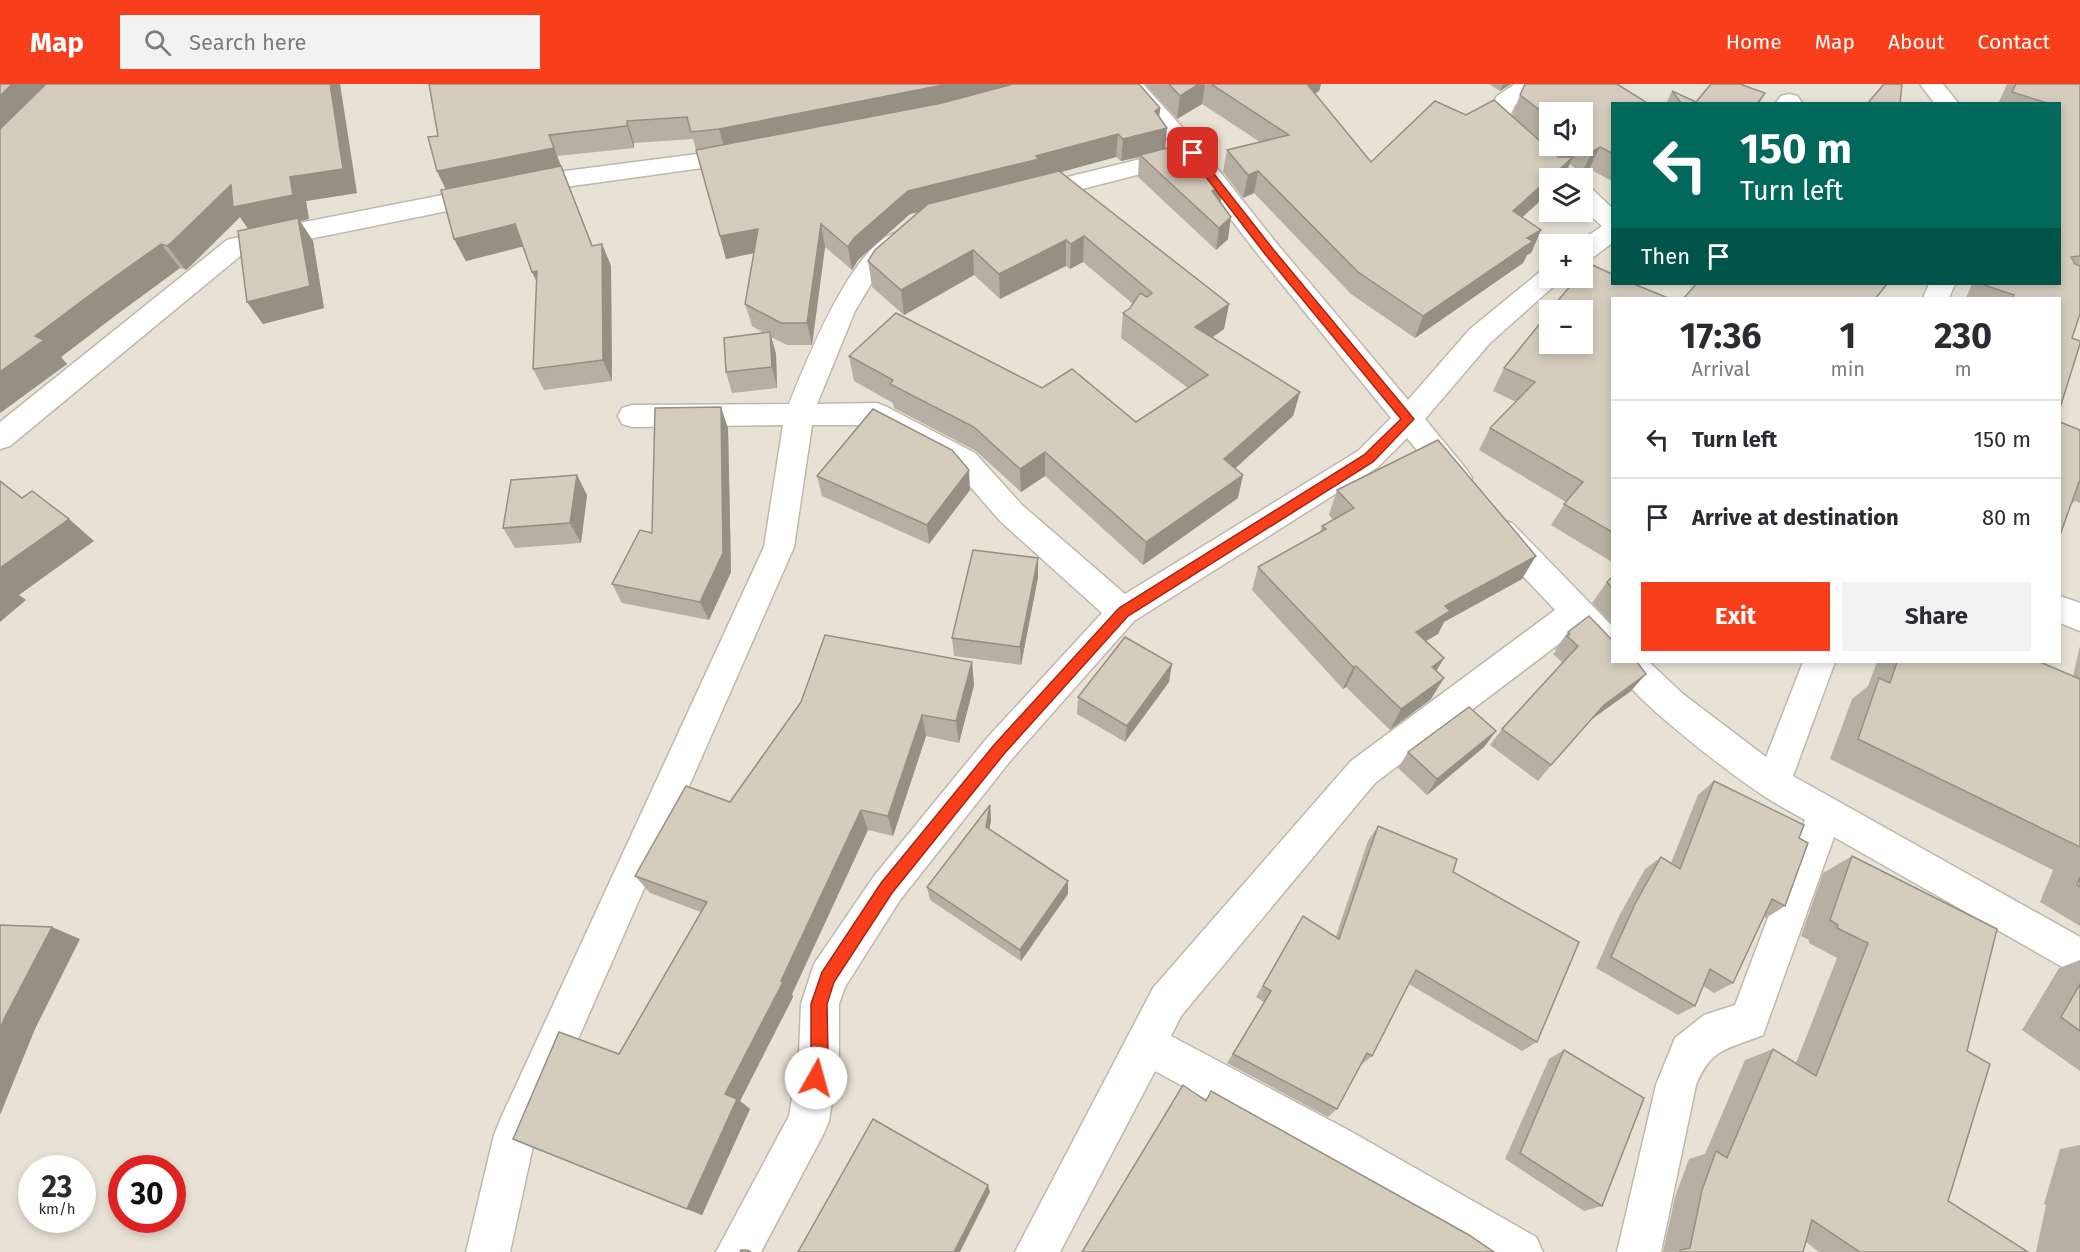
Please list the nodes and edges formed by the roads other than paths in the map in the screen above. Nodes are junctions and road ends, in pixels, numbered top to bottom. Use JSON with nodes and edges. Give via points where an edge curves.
{"nodes":[{"id":1,"x":1530,"y":84,"type":"edge"},
{"id":2,"x":1931,"y":84,"type":"edge"},
{"id":3,"x":1137,"y":85,"type":"edge"},
{"id":4,"x":1946,"y":102,"type":"edge"},
{"id":5,"x":771,"y":151,"type":"edge"},
{"id":6,"x":1193,"y":153,"type":"junction"},
{"id":7,"x":1553,"y":168,"type":"edge"},
{"id":8,"x":1000,"y":202,"type":"edge"},
{"id":9,"x":1593,"y":204,"type":"edge"},
{"id":10,"x":932,"y":219,"type":"edge"},
{"id":11,"x":1611,"y":220,"type":"edge"},
{"id":12,"x":1611,"y":232,"type":"edge"},
{"id":13,"x":1593,"y":245,"type":"edge"},
{"id":14,"x":1539,"y":286,"type":"edge"},
{"id":15,"x":799,"y":413,"type":"junction"},
{"id":16,"x":632,"y":416,"type":"dead end"},
{"id":17,"x":1408,"y":419,"type":"junction"},
{"id":18,"x":0,"y":438,"type":"edge"},
{"id":19,"x":2061,"y":609,"type":"edge"},
{"id":20,"x":1123,"y":612,"type":"junction"},
{"id":21,"x":1577,"y":612,"type":"junction"},
{"id":22,"x":2080,"y":618,"type":"edge"},
{"id":23,"x":1611,"y":646,"type":"edge"},
{"id":24,"x":1629,"y":663,"type":"edge"},
{"id":25,"x":1819,"y":663,"type":"edge"},
{"id":26,"x":1773,"y":783,"type":"junction"},
{"id":27,"x":1826,"y":813,"type":"junction"},
{"id":28,"x":2080,"y":958,"type":"edge"},
{"id":29,"x":1147,"y":1046,"type":"junction"},
{"id":30,"x":488,"y":1252,"type":"edge"},
{"id":31,"x":738,"y":1252,"type":"edge"},
{"id":32,"x":1036,"y":1252,"type":"edge"},
{"id":33,"x":1521,"y":1252,"type":"edge"},
{"id":34,"x":1639,"y":1252,"type":"edge"}],
"edges":[{"from":1,"to":7,"type":"street","via":[[1505,101],[1497,119]]},
{"from":2,"to":4,"type":"street"},
{"from":3,"to":6,"type":"street"},
{"from":5,"to":18,"type":"street","via":[[565,178],[236,246]]},
{"from":6,"to":8,"type":"street"},
{"from":6,"to":17,"type":"street"},
{"from":9,"to":11,"type":"street"},
{"from":10,"to":15,"type":"street","via":[[920,222],[868,268],[842,311]]},
{"from":12,"to":13,"type":"street"},
{"from":14,"to":17,"type":"street","via":[[1480,336]]},
{"from":15,"to":16,"type":"street"},
{"from":15,"to":20,"type":"street","via":[[877,414],[965,461],[1011,513]]},
{"from":15,"to":30,"type":"street","via":[[779,547],[515,1135]]},
{"from":17,"to":20,"type":"street","via":[[1368,459]]},
{"from":17,"to":21,"type":"street","via":[[1523,557]]},
{"from":19,"to":22,"type":"street"},
{"from":20,"to":31,"type":"street","via":[[999,749],[894,879],[828,978],[819,1004],[819,1056],[809,1121]]},
{"from":21,"to":23,"type":"street"},
{"from":21,"to":29,"type":"street","via":[[1362,772],[1167,1002]]},
{"from":24,"to":26,"type":"street","via":[[1671,704]]},
{"from":25,"to":26,"type":"street"},
{"from":26,"to":27,"type":"street"},
{"from":27,"to":28,"type":"street"},
{"from":27,"to":34,"type":"street","via":[[1749,1021],[1718,1029],[1689,1052],[1676,1084]]},
{"from":29,"to":32,"type":"street"},
{"from":29,"to":33,"type":"street","via":[[1335,1146]]}]}
